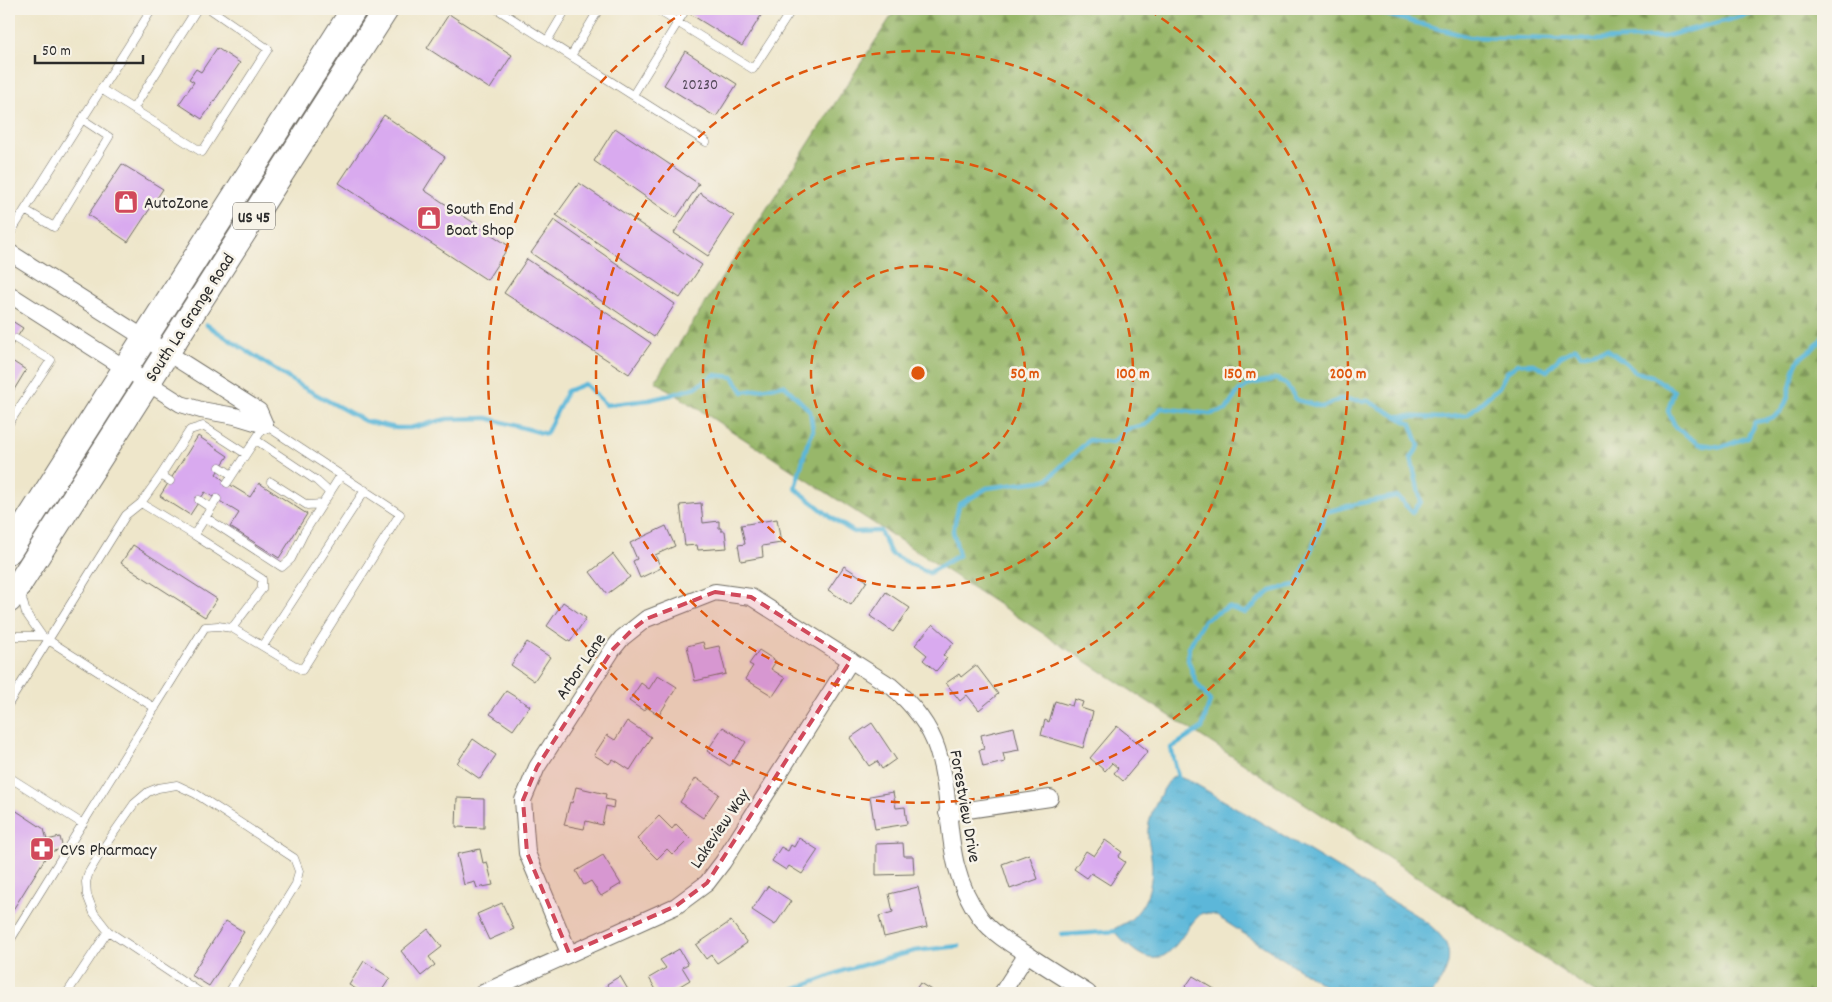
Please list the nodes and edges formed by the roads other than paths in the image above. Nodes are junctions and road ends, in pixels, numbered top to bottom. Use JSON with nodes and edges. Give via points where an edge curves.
{"nodes":[{"id":1,"x":152,"y":9,"type":"edge"},
{"id":2,"x":196,"y":9,"type":"edge"},
{"id":3,"x":210,"y":9,"type":"edge"},
{"id":4,"x":354,"y":9,"type":"edge"},
{"id":5,"x":386,"y":9,"type":"edge"},
{"id":6,"x":497,"y":9,"type":"edge"},
{"id":7,"x":566,"y":9,"type":"edge"},
{"id":8,"x":600,"y":9,"type":"edge"},
{"id":9,"x":656,"y":9,"type":"edge"},
{"id":10,"x":686,"y":9,"type":"edge"},
{"id":11,"x":792,"y":9,"type":"edge"},
{"id":12,"x":678,"y":22,"type":"junction"},
{"id":13,"x":546,"y":41,"type":"junction"},
{"id":14,"x":571,"y":56,"type":"junction"},
{"id":15,"x":101,"y":89,"type":"junction"},
{"id":16,"x":633,"y":95,"type":"junction"},
{"id":17,"x":133,"y":109,"type":"junction"},
{"id":18,"x":82,"y":119,"type":"junction"},
{"id":19,"x":706,"y":142,"type":"dead end"},
{"id":20,"x":25,"y":210,"type":"junction"},
{"id":21,"x":9,"y":235,"type":"edge"},
{"id":22,"x":9,"y":252,"type":"edge"},
{"id":23,"x":9,"y":294,"type":"edge"},
{"id":24,"x":144,"y":338,"type":"junction"},
{"id":25,"x":16,"y":339,"type":"dead end"},
{"id":26,"x":167,"y":353,"type":"junction"},
{"id":27,"x":125,"y":368,"type":"junction"},
{"id":28,"x":148,"y":383,"type":"junction"},
{"id":29,"x":9,"y":423,"type":"edge"},
{"id":30,"x":265,"y":425,"type":"junction"},
{"id":31,"x":256,"y":440,"type":"junction"},
{"id":32,"x":182,"y":443,"type":"junction"},
{"id":33,"x":190,"y":450,"type":"dead end"},
{"id":34,"x":246,"y":454,"type":"junction"},
{"id":35,"x":172,"y":459,"type":"junction"},
{"id":36,"x":180,"y":465,"type":"dead end"},
{"id":37,"x":220,"y":467,"type":"dead end"},
{"id":38,"x":161,"y":475,"type":"junction"},
{"id":39,"x":232,"y":475,"type":"junction"},
{"id":40,"x":341,"y":475,"type":"junction"},
{"id":41,"x":170,"y":481,"type":"dead end"},
{"id":42,"x":271,"y":482,"type":"dead end"},
{"id":43,"x":227,"y":483,"type":"dead end"},
{"id":44,"x":364,"y":490,"type":"junction"},
{"id":45,"x":330,"y":493,"type":"junction"},
{"id":46,"x":217,"y":499,"type":"dead end"},
{"id":47,"x":200,"y":500,"type":"dead end"},
{"id":48,"x":141,"y":503,"type":"junction"},
{"id":49,"x":322,"y":504,"type":"junction"},
{"id":50,"x":211,"y":508,"type":"junction"},
{"id":51,"x":205,"y":517,"type":"junction"},
{"id":52,"x":194,"y":535,"type":"junction"},
{"id":53,"x":9,"y":551,"type":"edge"},
{"id":54,"x":27,"y":572,"type":"junction"},
{"id":55,"x":9,"y":600,"type":"edge"},
{"id":56,"x":232,"y":628,"type":"junction"},
{"id":57,"x":9,"y":637,"type":"edge"},
{"id":58,"x":45,"y":638,"type":"junction"},
{"id":59,"x":263,"y":646,"type":"junction"},
{"id":60,"x":851,"y":660,"type":"junction"},
{"id":61,"x":9,"y":702,"type":"edge"},
{"id":62,"x":155,"y":708,"type":"junction"},
{"id":63,"x":9,"y":778,"type":"edge"},
{"id":64,"x":1050,"y":798,"type":"dead end"},
{"id":65,"x":948,"y":813,"type":"junction"},
{"id":66,"x":82,"y":824,"type":"junction"},
{"id":67,"x":108,"y":930,"type":"junction"},
{"id":68,"x":9,"y":942,"type":"edge"},
{"id":69,"x":569,"y":953,"type":"junction"},
{"id":70,"x":1027,"y":954,"type":"junction"},
{"id":71,"x":67,"y":993,"type":"edge"},
{"id":72,"x":201,"y":993,"type":"edge"},
{"id":73,"x":226,"y":993,"type":"edge"},
{"id":74,"x":483,"y":993,"type":"edge"},
{"id":75,"x":1002,"y":993,"type":"edge"},
{"id":76,"x":1088,"y":993,"type":"edge"}],
"edges":[{"from":1,"to":15,"type":"lane"},
{"from":2,"to":17,"type":"lane"},
{"from":3,"to":17,"type":"lane","via":[[268,48],[202,152]]},
{"from":4,"to":24,"type":"main road","name":"South La Grange Road","number":"US 45"},
{"from":5,"to":26,"type":"main road","name":"South La Grange Road","number":"US 45"},
{"from":6,"to":13,"type":"lane"},
{"from":7,"to":13,"type":"lane"},
{"from":8,"to":14,"type":"lane"},
{"from":9,"to":12,"type":"lane"},
{"from":10,"to":12,"type":"lane"},
{"from":11,"to":12,"type":"lane","via":[[753,69]]},
{"from":12,"to":16,"type":"lane"},
{"from":13,"to":14,"type":"lane"},
{"from":14,"to":16,"type":"lane"},
{"from":15,"to":17,"type":"lane"},
{"from":15,"to":18,"type":"lane"},
{"from":16,"to":19,"type":"lane"},
{"from":18,"to":20,"type":"lane"},
{"from":18,"to":20,"type":"lane","via":[[109,137],[54,227]]},
{"from":20,"to":21,"type":"lane"},
{"from":22,"to":24,"type":"street"},
{"from":23,"to":27,"type":"street"},
{"from":24,"to":26,"type":"street"},
{"from":24,"to":27,"type":"main road","name":"South La Grange Road","number":"US 45"},
{"from":25,"to":29,"type":"lane","via":[[51,360]]},
{"from":26,"to":28,"type":"main road","name":"South La Grange Road","number":"US 45"},
{"from":26,"to":30,"type":"street","via":[[259,411]]},
{"from":27,"to":28,"type":"street"},
{"from":27,"to":53,"type":"main road","name":"South La Grange Road","number":"US 45"},
{"from":28,"to":30,"type":"street","via":[[181,404]]},
{"from":28,"to":54,"type":"main road","name":"South La Grange Road","number":"US 45"},
{"from":30,"to":31,"type":"lane"},
{"from":30,"to":40,"type":"lane"},
{"from":31,"to":34,"type":"lane"},
{"from":31,"to":45,"type":"lane"},
{"from":32,"to":33,"type":"lane"},
{"from":32,"to":34,"type":"lane","via":[[190,430],[203,426]]},
{"from":32,"to":35,"type":"lane"},
{"from":34,"to":39,"type":"lane"},
{"from":35,"to":36,"type":"lane"},
{"from":35,"to":38,"type":"lane"},
{"from":37,"to":39,"type":"lane"},
{"from":38,"to":41,"type":"lane"},
{"from":38,"to":48,"type":"lane"},
{"from":39,"to":43,"type":"lane"},
{"from":40,"to":44,"type":"lane"},
{"from":40,"to":45,"type":"lane"},
{"from":42,"to":49,"type":"lane","via":[[307,505]]},
{"from":44,"to":59,"type":"lane"},
{"from":44,"to":59,"type":"lane","via":[[400,514],[302,670]]},
{"from":45,"to":49,"type":"lane"},
{"from":46,"to":50,"type":"lane"},
{"from":47,"to":50,"type":"lane"},
{"from":48,"to":52,"type":"lane"},
{"from":48,"to":58,"type":"lane","via":[[126,515],[113,533]]},
{"from":49,"to":51,"type":"lane","via":[[292,559],[282,567]]},
{"from":50,"to":51,"type":"lane"},
{"from":51,"to":52,"type":"lane"},
{"from":52,"to":56,"type":"lane","via":[[262,579],[262,589]]},
{"from":54,"to":55,"type":"main road","name":"South La Grange Road","number":"US 45"},
{"from":54,"to":58,"type":"lane","via":[[22,598],[26,613]]},
{"from":56,"to":59,"type":"lane"},
{"from":56,"to":62,"type":"lane","via":[[205,627]]},
{"from":57,"to":58,"type":"lane"},
{"from":58,"to":61,"type":"lane"},
{"from":58,"to":62,"type":"lane"},
{"from":60,"to":65,"type":"street","name":"Forestview Drive","via":[[900,694],[920,716],[937,748]]},
{"from":60,"to":69,"type":"street","name":"Lakeview Way","via":[[707,883],[676,906]]},
{"from":60,"to":69,"type":"street","name":"Arbor Lane","via":[[750,597],[714,592],[646,619],[622,638],[537,767],[522,800],[527,853]]},
{"from":62,"to":66,"type":"lane"},
{"from":63,"to":66,"type":"lane"},
{"from":64,"to":65,"type":"street"},
{"from":65,"to":70,"type":"street","name":"Forestview Drive","via":[[952,850],[970,902],[994,931]]},
{"from":66,"to":68,"type":"lane"},
{"from":67,"to":71,"type":"lane"},
{"from":67,"to":72,"type":"lane"},
{"from":67,"to":73,"type":"lane","via":[[94,913],[86,882],[106,844],[134,804],[148,792],[177,786],[196,794],[294,858],[299,871],[296,884],[230,992]]},
{"from":69,"to":74,"type":"street","name":"Lakeview Way"},
{"from":70,"to":75,"type":"street"},
{"from":70,"to":76,"type":"street","name":"Forestview Drive"}]}
